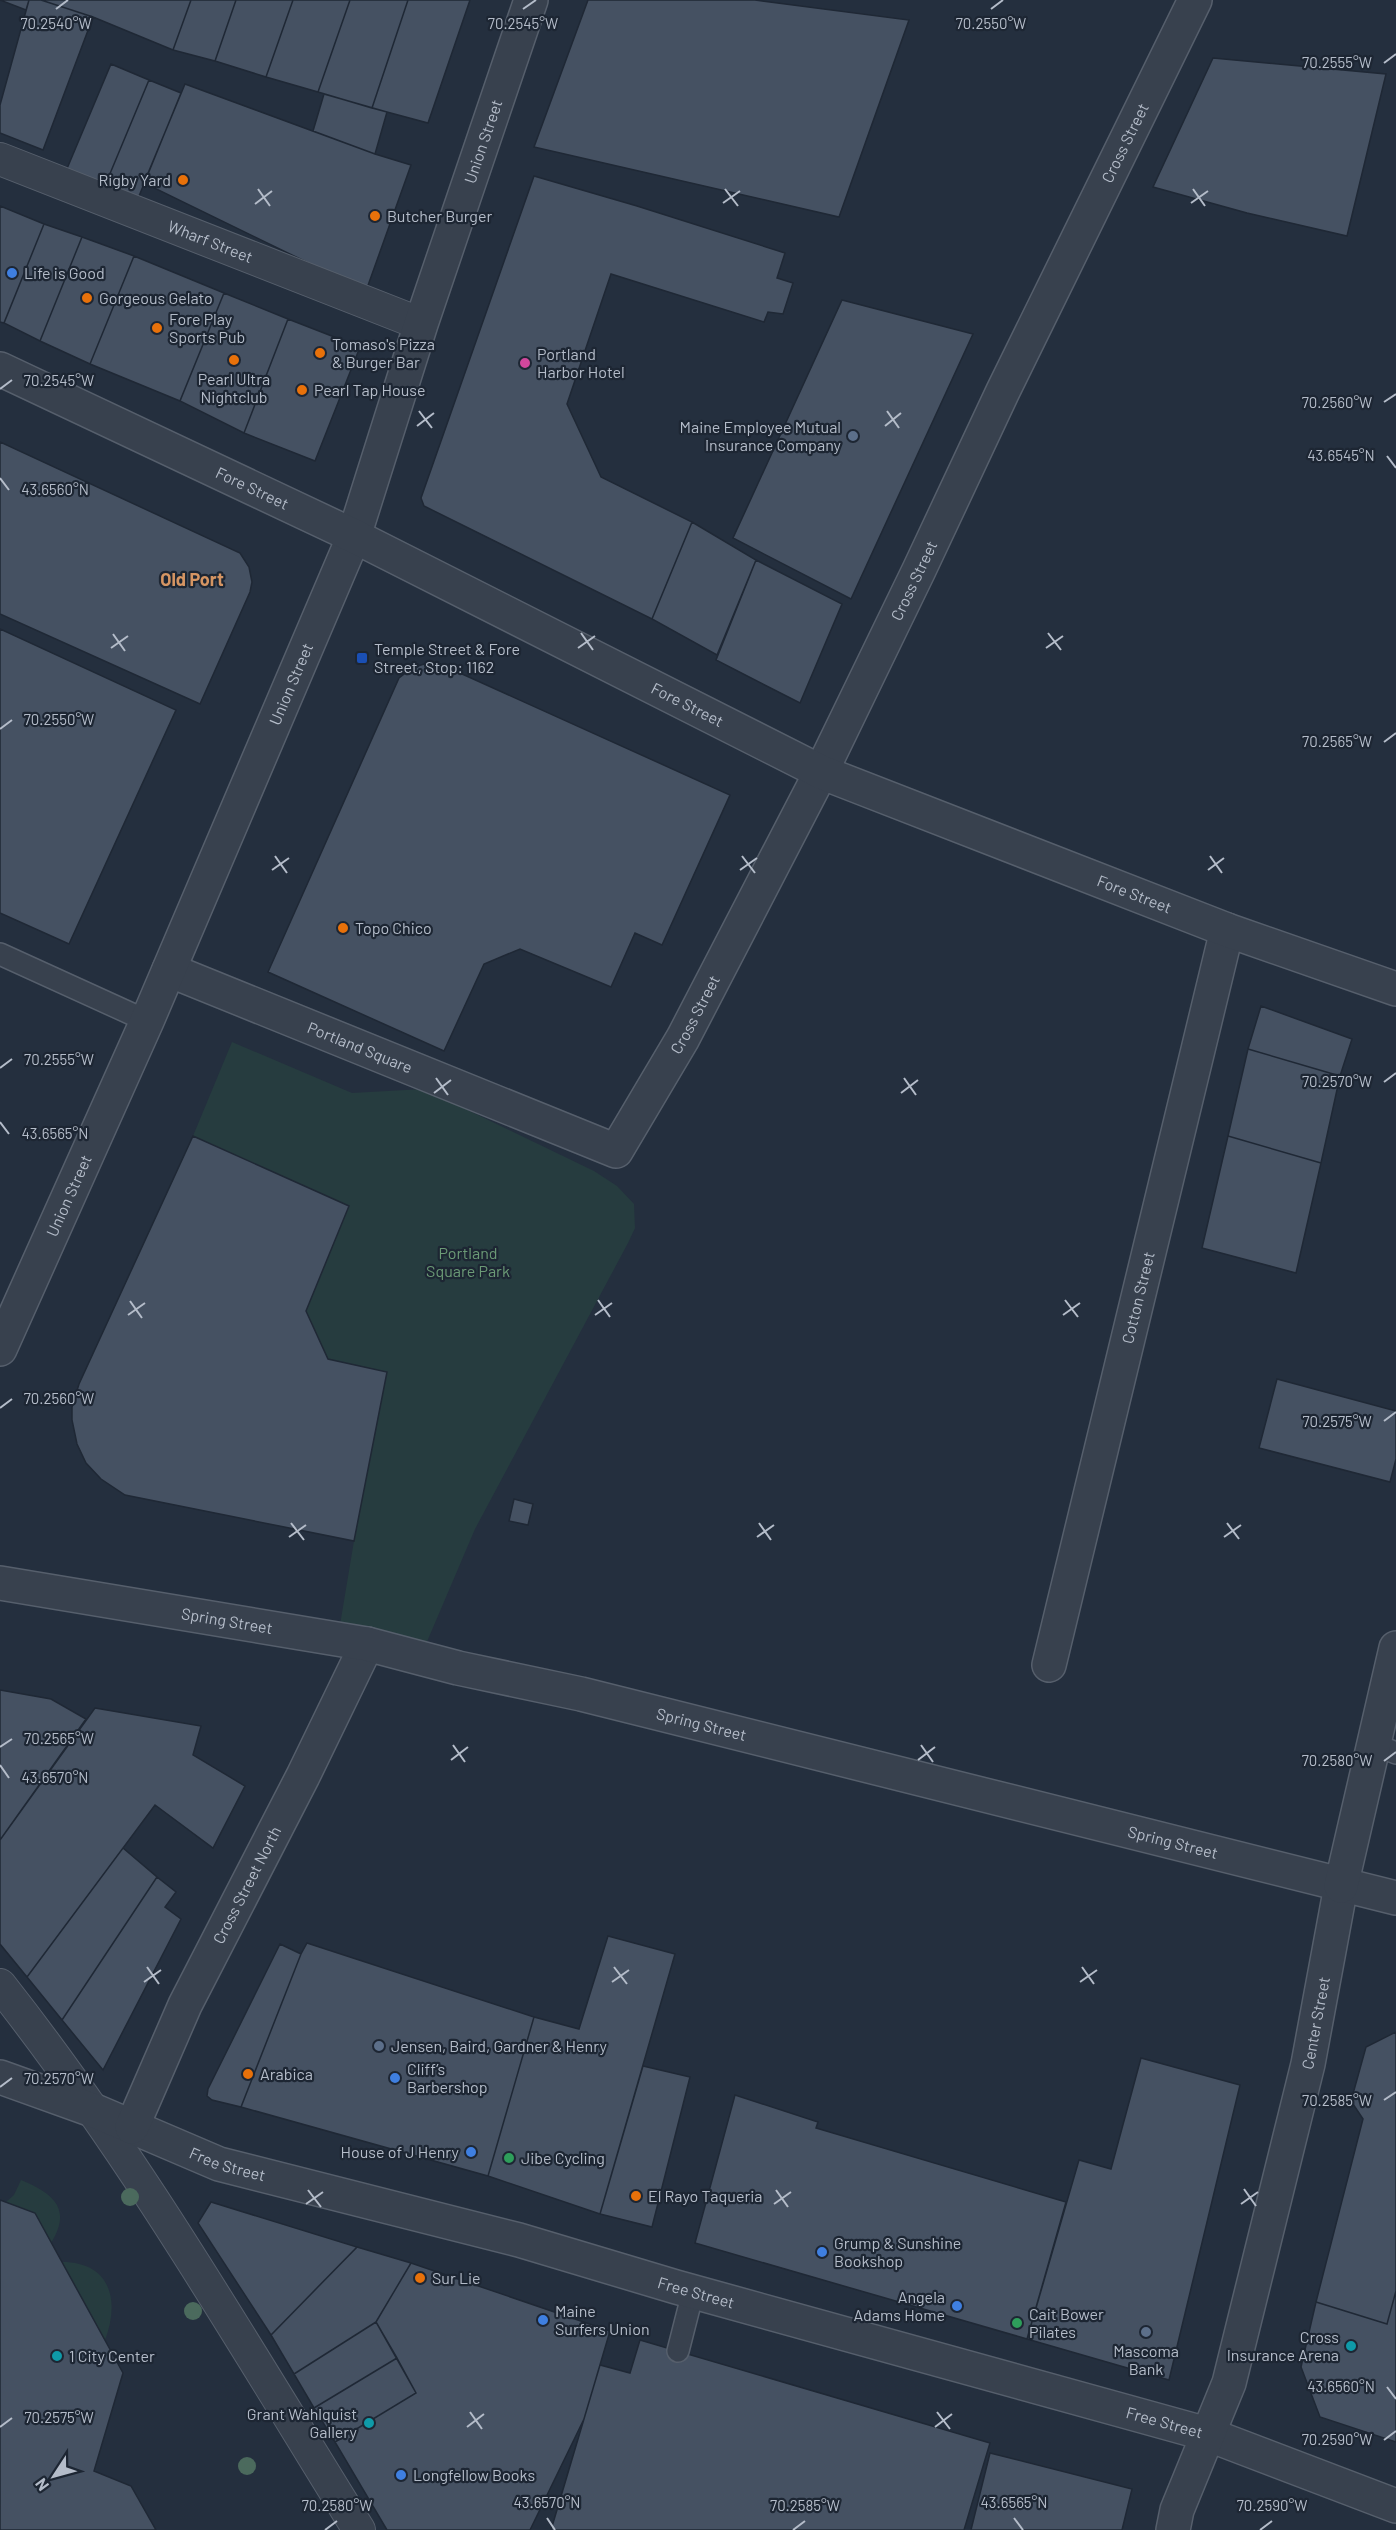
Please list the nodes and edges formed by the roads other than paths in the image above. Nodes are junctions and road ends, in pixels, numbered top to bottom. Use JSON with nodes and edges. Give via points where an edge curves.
{"nodes":[{"id":1,"x":531,"y":0,"type":"edge"},
{"id":2,"x":1195,"y":0,"type":"edge"},
{"id":3,"x":0,"y":159,"type":"edge"},
{"id":4,"x":421,"y":324,"type":"junction"},
{"id":5,"x":0,"y":369,"type":"edge"},
{"id":6,"x":354,"y":536,"type":"junction"},
{"id":7,"x":820,"y":772,"type":"junction"},
{"id":8,"x":1227,"y":930,"type":"junction"},
{"id":9,"x":0,"y":954,"type":"edge"},
{"id":10,"x":169,"y":970,"type":"junction"},
{"id":11,"x":1396,"y":989,"type":"edge"},
{"id":12,"x":147,"y":1021,"type":"junction"},
{"id":13,"x":616,"y":1151,"type":"joint"},
{"id":14,"x":0,"y":1349,"type":"edge"},
{"id":15,"x":0,"y":1583,"type":"edge"},
{"id":16,"x":366,"y":1644,"type":"junction"},
{"id":17,"x":1396,"y":1648,"type":"edge"},
{"id":18,"x":1049,"y":1665,"type":"dead end"},
{"id":19,"x":1385,"y":1749,"type":"edge"},
{"id":20,"x":1341,"y":1886,"type":"junction"},
{"id":21,"x":1396,"y":1899,"type":"edge"},
{"id":22,"x":0,"y":1985,"type":"edge"},
{"id":23,"x":0,"y":2077,"type":"edge"},
{"id":24,"x":95,"y":2111,"type":"junction"},
{"id":25,"x":132,"y":2127,"type":"junction"},
{"id":26,"x":693,"y":2292,"type":"junction"},
{"id":27,"x":678,"y":2351,"type":"dead end"},
{"id":28,"x":1207,"y":2434,"type":"junction"},
{"id":29,"x":1396,"y":2506,"type":"edge"},
{"id":30,"x":359,"y":2530,"type":"edge"},
{"id":31,"x":1173,"y":2530,"type":"edge"}],
"edges":[{"from":1,"to":4,"type":"street","name":"Union Street"},
{"from":2,"to":7,"type":"street","name":"Cross Street"},
{"from":3,"to":4,"type":"street","name":"Wharf Street"},
{"from":4,"to":6,"type":"street","name":"Union Street"},
{"from":5,"to":6,"type":"street","name":"Fore Street"},
{"from":6,"to":7,"type":"street","name":"Fore Street"},
{"from":6,"to":10,"type":"street","name":"Union Street"},
{"from":7,"to":8,"type":"street","name":"Fore Street"},
{"from":7,"to":13,"type":"street","name":"Cross Street","via":[[683,1038]]},
{"from":8,"to":11,"type":"street","name":"Fore Street"},
{"from":8,"to":18,"type":"street","name":"Cotton Street"},
{"from":9,"to":12,"type":"lane"},
{"from":10,"to":12,"type":"street","name":"Union Street"},
{"from":10,"to":13,"type":"street","name":"Portland Square"},
{"from":12,"to":14,"type":"street","name":"Union Street"},
{"from":15,"to":16,"type":"street","name":"Spring Street"},
{"from":16,"to":20,"type":"street","name":"Spring Street","via":[[581,1694]]},
{"from":16,"to":25,"type":"street","name":"Cross Street North","via":[[303,1776],[184,2005]]},
{"from":17,"to":19,"type":"street","name":"Center Street"},
{"from":19,"to":20,"type":"street","name":"Center Street"},
{"from":20,"to":21,"type":"street","name":"Spring Street"},
{"from":20,"to":28,"type":"street","name":"Center Street","via":[[1302,2087],[1229,2383]]},
{"from":22,"to":24,"type":"street"},
{"from":23,"to":24,"type":"street","name":"Free Street"},
{"from":24,"to":25,"type":"street","name":"Free Street"},
{"from":24,"to":30,"type":"street"},
{"from":25,"to":26,"type":"street","name":"Free Street","via":[[219,2164],[519,2240]]},
{"from":26,"to":27,"type":"lane"},
{"from":26,"to":28,"type":"street","name":"Free Street"},
{"from":28,"to":29,"type":"street","name":"Free Street"},
{"from":28,"to":31,"type":"street","name":"Center Street"}]}
